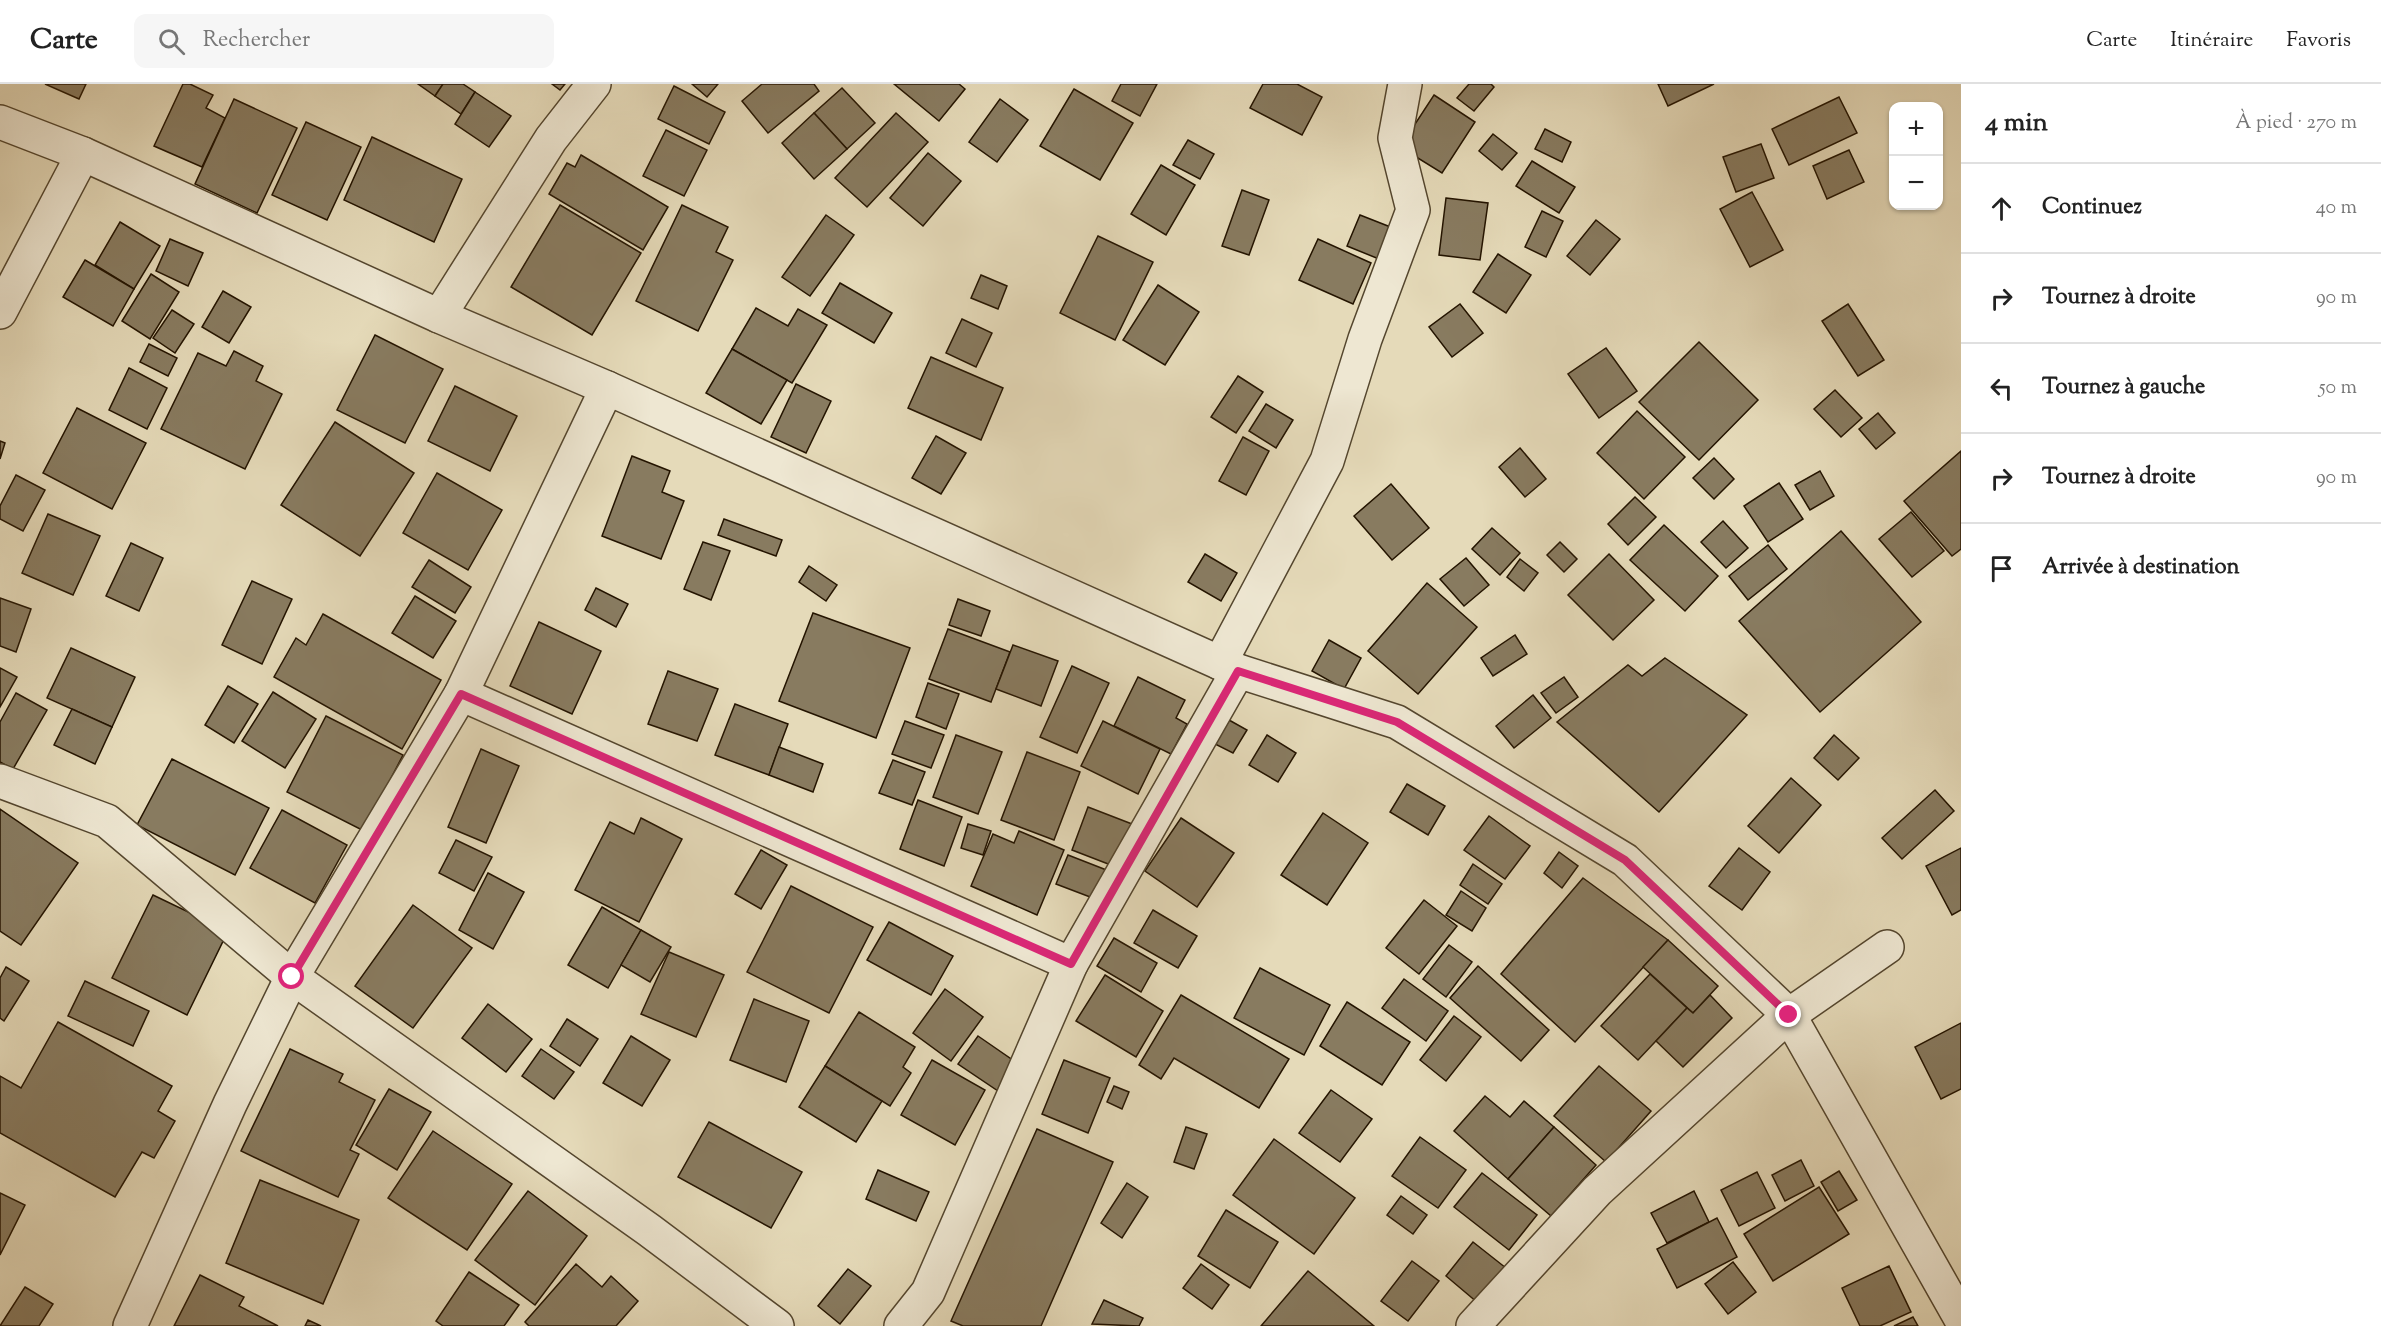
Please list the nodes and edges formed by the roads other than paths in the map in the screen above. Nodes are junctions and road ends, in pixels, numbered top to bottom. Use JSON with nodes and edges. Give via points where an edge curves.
{"nodes":[{"id":1,"x":594,"y":84,"type":"edge"},
{"id":2,"x":1405,"y":84,"type":"edge"},
{"id":3,"x":0,"y":122,"type":"edge"},
{"id":4,"x":83,"y":154,"type":"junction"},
{"id":5,"x":0,"y":312,"type":"edge"},
{"id":6,"x":439,"y":316,"type":"junction"},
{"id":7,"x":607,"y":388,"type":"junction"},
{"id":8,"x":1229,"y":667,"type":"junction"},
{"id":9,"x":461,"y":694,"type":"junction"},
{"id":10,"x":0,"y":781,"type":"edge"},
{"id":11,"x":1887,"y":947,"type":"dead end"},
{"id":12,"x":1071,"y":964,"type":"junction"},
{"id":13,"x":292,"y":977,"type":"junction"},
{"id":14,"x":1789,"y":1015,"type":"junction"},
{"id":15,"x":1961,"y":1319,"type":"edge"},
{"id":16,"x":130,"y":1326,"type":"edge"},
{"id":17,"x":777,"y":1326,"type":"edge"},
{"id":18,"x":901,"y":1326,"type":"edge"},
{"id":19,"x":1473,"y":1326,"type":"edge"}],
"edges":[{"from":1,"to":6,"type":"street","via":[[551,139]]},
{"from":2,"to":8,"type":"street","via":[[1395,138],[1413,210],[1365,339],[1327,461]]},
{"from":3,"to":4,"type":"street"},
{"from":4,"to":5,"type":"street"},
{"from":4,"to":6,"type":"street"},
{"from":6,"to":7,"type":"street"},
{"from":7,"to":8,"type":"street"},
{"from":7,"to":9,"type":"street"},
{"from":8,"to":12,"type":"street"},
{"from":8,"to":14,"type":"street","via":[[1397,722],[1625,860]]},
{"from":9,"to":12,"type":"street"},
{"from":9,"to":13,"type":"street"},
{"from":10,"to":13,"type":"street","via":[[108,821]]},
{"from":11,"to":14,"type":"street"},
{"from":12,"to":18,"type":"street","via":[[927,1292]]},
{"from":13,"to":16,"type":"street"},
{"from":13,"to":17,"type":"street","via":[[649,1230]]},
{"from":14,"to":15,"type":"street"},
{"from":14,"to":19,"type":"street","via":[[1597,1191]]}]}
